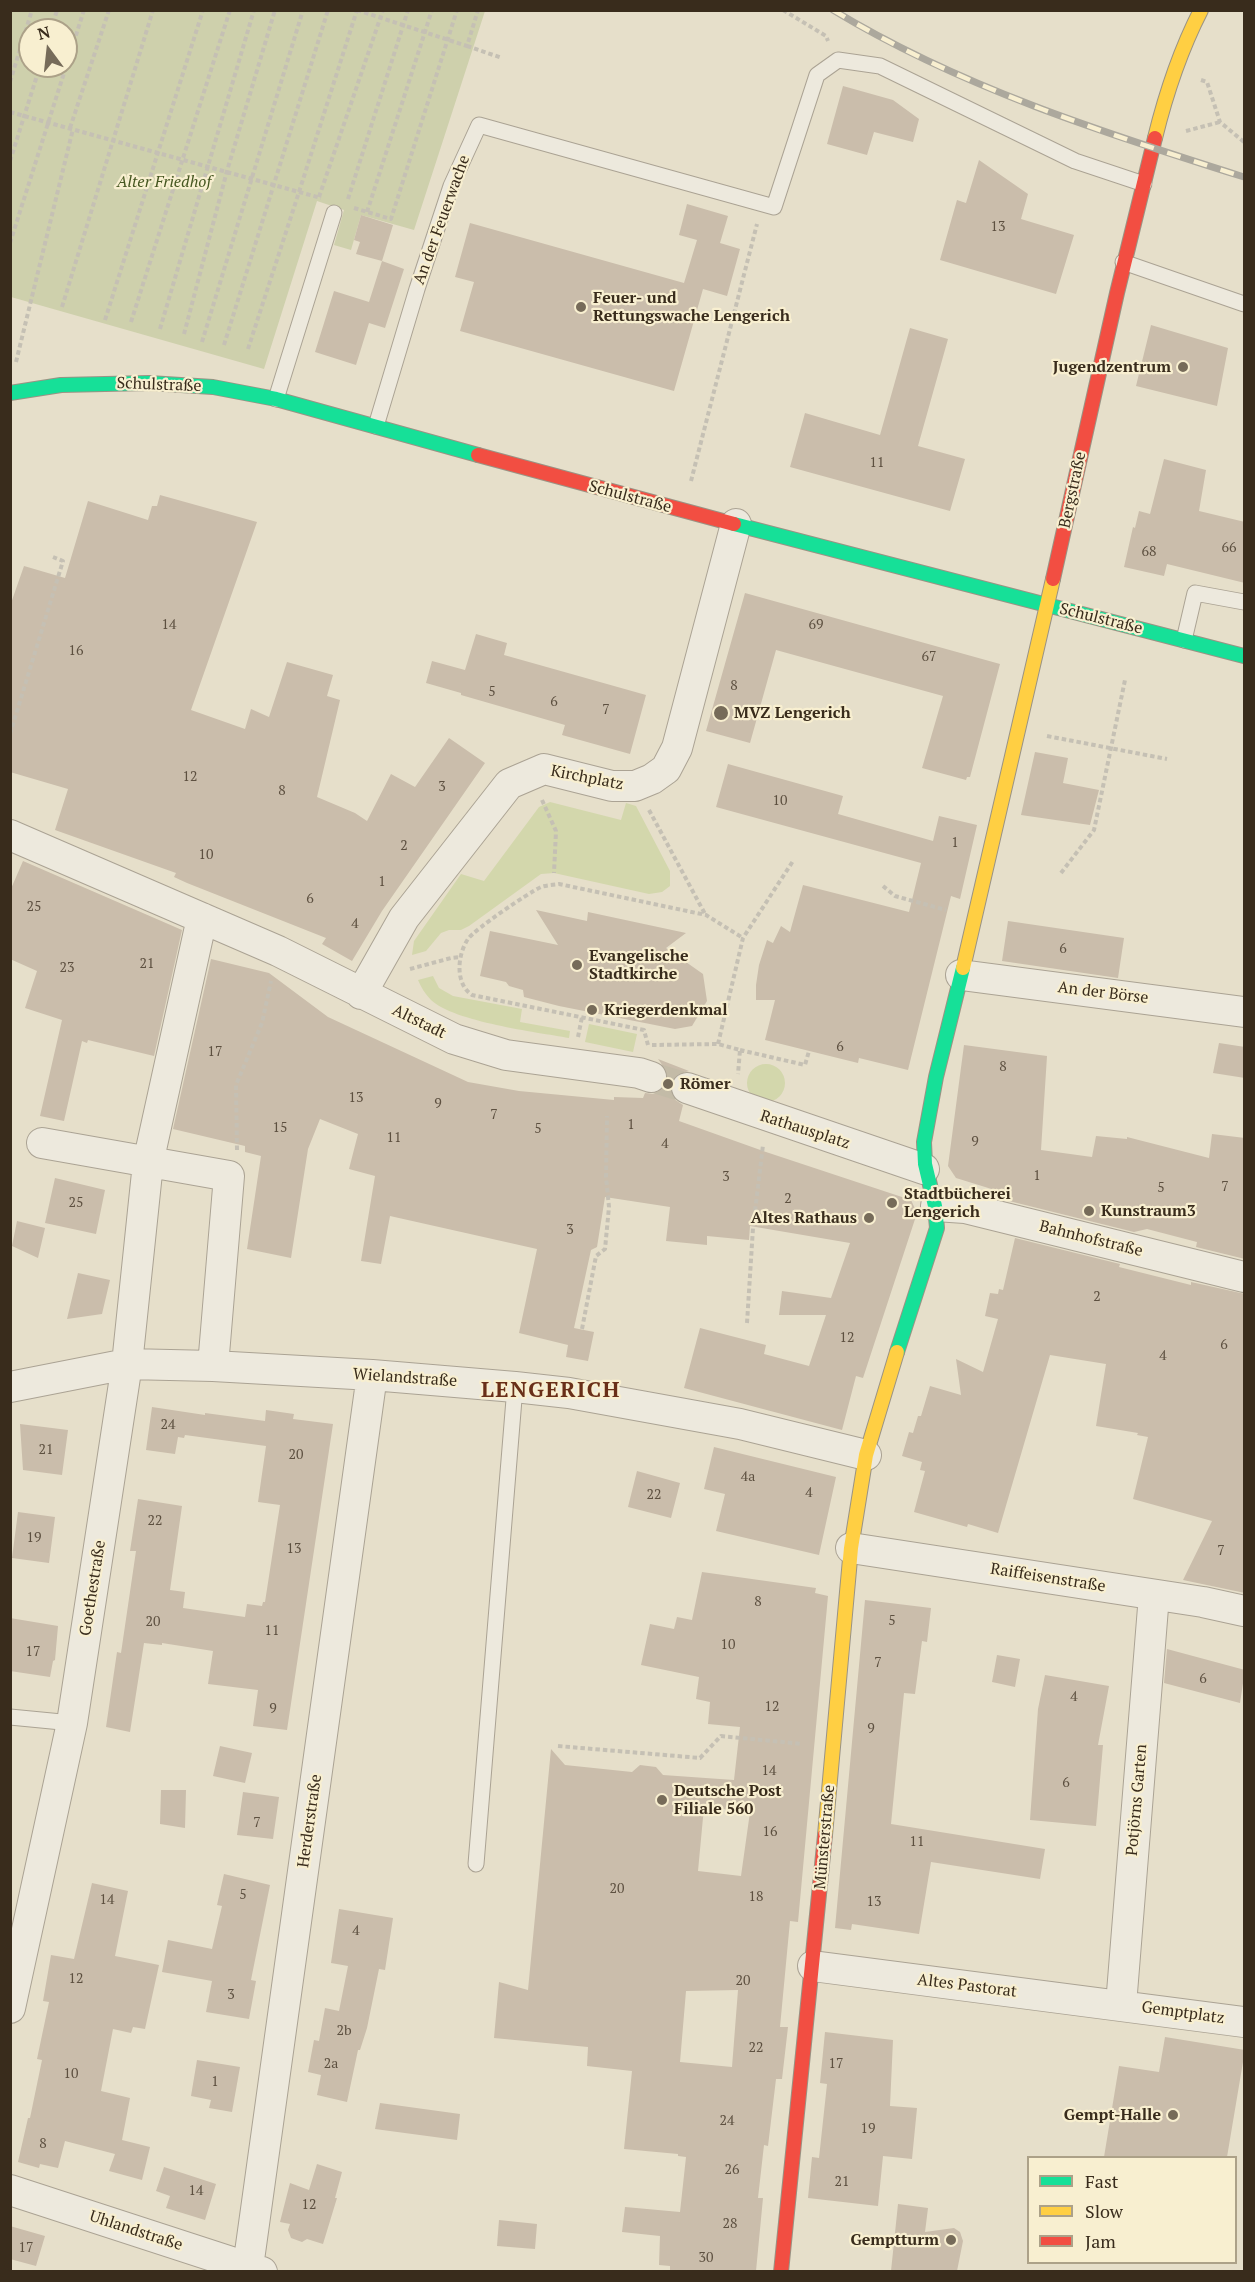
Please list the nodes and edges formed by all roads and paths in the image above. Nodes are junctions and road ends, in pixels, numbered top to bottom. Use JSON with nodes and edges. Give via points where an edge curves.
{"nodes":[{"id":1,"x":32,"y":10,"type":"edge"},
{"id":2,"x":84,"y":10,"type":"edge"},
{"id":3,"x":109,"y":10,"type":"edge"},
{"id":4,"x":153,"y":10,"type":"edge"},
{"id":5,"x":203,"y":10,"type":"edge"},
{"id":6,"x":230,"y":10,"type":"edge"},
{"id":7,"x":254,"y":10,"type":"edge"},
{"id":8,"x":275,"y":10,"type":"edge"},
{"id":9,"x":303,"y":10,"type":"edge"},
{"id":10,"x":327,"y":10,"type":"edge"},
{"id":11,"x":357,"y":10,"type":"edge"},
{"id":12,"x":383,"y":10,"type":"edge"},
{"id":13,"x":408,"y":10,"type":"edge"},
{"id":14,"x":432,"y":10,"type":"edge"},
{"id":15,"x":457,"y":10,"type":"edge"},
{"id":16,"x":478,"y":10,"type":"edge"},
{"id":17,"x":783,"y":10,"type":"edge"},
{"id":18,"x":1201,"y":10,"type":"edge"},
{"id":19,"x":381,"y":18,"type":"junction"},
{"id":20,"x":403,"y":25,"type":"junction"},
{"id":21,"x":425,"y":33,"type":"junction"},
{"id":22,"x":448,"y":40,"type":"junction"},
{"id":23,"x":467,"y":46,"type":"junction"},
{"id":24,"x":502,"y":58,"type":"dead end"},
{"id":25,"x":838,"y":60,"type":"junction"},
{"id":26,"x":1173,"y":70,"type":"junction"},
{"id":27,"x":36,"y":78,"type":"edge"},
{"id":28,"x":10,"y":82,"type":"edge"},
{"id":29,"x":10,"y":112,"type":"edge"},
{"id":30,"x":25,"y":116,"type":"junction"},
{"id":31,"x":48,"y":122,"type":"junction"},
{"id":32,"x":71,"y":128,"type":"junction"},
{"id":33,"x":114,"y":140,"type":"junction"},
{"id":34,"x":1245,"y":142,"type":"edge"},
{"id":35,"x":159,"y":153,"type":"junction"},
{"id":36,"x":183,"y":159,"type":"junction"},
{"id":37,"x":10,"y":161,"type":"edge"},
{"id":38,"x":208,"y":166,"type":"junction"},
{"id":39,"x":227,"y":171,"type":"junction"},
{"id":40,"x":252,"y":178,"type":"junction"},
{"id":41,"x":273,"y":184,"type":"junction"},
{"id":42,"x":1144,"y":184,"type":"junction"},
{"id":43,"x":319,"y":197,"type":"dead end"},
{"id":44,"x":762,"y":204,"type":"junction"},
{"id":45,"x":340,"y":209,"type":"joint"},
{"id":46,"x":367,"y":212,"type":"dead end"},
{"id":47,"x":391,"y":219,"type":"dead end"},
{"id":48,"x":10,"y":243,"type":"edge"},
{"id":49,"x":1124,"y":262,"type":"junction"},
{"id":50,"x":1245,"y":304,"type":"edge"},
{"id":51,"x":62,"y":307,"type":"dead end"},
{"id":52,"x":105,"y":320,"type":"dead end"},
{"id":53,"x":131,"y":322,"type":"dead end"},
{"id":54,"x":160,"y":329,"type":"dead end"},
{"id":55,"x":184,"y":334,"type":"dead end"},
{"id":56,"x":202,"y":342,"type":"dead end"},
{"id":57,"x":224,"y":345,"type":"dead end"},
{"id":58,"x":13,"y":372,"type":"dead end"},
{"id":59,"x":10,"y":393,"type":"edge"},
{"id":60,"x":276,"y":399,"type":"junction"},
{"id":61,"x":376,"y":426,"type":"junction"},
{"id":62,"x":683,"y":511,"type":"junction"},
{"id":63,"x":736,"y":525,"type":"junction"},
{"id":64,"x":53,"y":557,"type":"dead end"},
{"id":65,"x":1245,"y":602,"type":"edge"},
{"id":66,"x":1048,"y":605,"type":"junction"},
{"id":67,"x":1184,"y":640,"type":"junction"},
{"id":68,"x":1245,"y":656,"type":"edge"},
{"id":69,"x":1125,"y":680,"type":"dead end"},
{"id":70,"x":1018,"y":730,"type":"junction"},
{"id":71,"x":10,"y":734,"type":"edge"},
{"id":72,"x":1111,"y":748,"type":"junction"},
{"id":73,"x":1167,"y":759,"type":"dead end"},
{"id":74,"x":530,"y":775,"type":"junction"},
{"id":75,"x":635,"y":786,"type":"junction"},
{"id":76,"x":10,"y":835,"type":"edge"},
{"id":77,"x":792,"y":861,"type":"dead end"},
{"id":78,"x":554,"y":873,"type":"dead end"},
{"id":79,"x":1061,"y":873,"type":"dead end"},
{"id":80,"x":884,"y":886,"type":"dead end"},
{"id":81,"x":706,"y":915,"type":"junction"},
{"id":82,"x":975,"y":917,"type":"junction"},
{"id":83,"x":202,"y":918,"type":"junction"},
{"id":84,"x":743,"y":938,"type":"junction"},
{"id":85,"x":278,"y":951,"type":"junction"},
{"id":86,"x":462,"y":957,"type":"junction"},
{"id":87,"x":415,"y":967,"type":"dead end"},
{"id":88,"x":961,"y":975,"type":"junction"},
{"id":89,"x":361,"y":994,"type":"junction"},
{"id":90,"x":1245,"y":1012,"type":"edge"},
{"id":91,"x":582,"y":1017,"type":"junction"},
{"id":92,"x":579,"y":1033,"type":"dead end"},
{"id":93,"x":718,"y":1044,"type":"junction"},
{"id":94,"x":648,"y":1045,"type":"junction"},
{"id":95,"x":740,"y":1050,"type":"junction"},
{"id":96,"x":809,"y":1051,"type":"dead end"},
{"id":97,"x":645,"y":1075,"type":"joint"},
{"id":98,"x":687,"y":1088,"type":"tunnel mouth"},
{"id":99,"x":735,"y":1106,"type":"junction"},
{"id":100,"x":607,"y":1116,"type":"dead end"},
{"id":101,"x":769,"y":1118,"type":"junction"},
{"id":102,"x":42,"y":1143,"type":"dead end"},
{"id":103,"x":148,"y":1163,"type":"junction"},
{"id":104,"x":924,"y":1169,"type":"junction"},
{"id":105,"x":229,"y":1176,"type":"junction"},
{"id":106,"x":936,"y":1206,"type":"junction"},
{"id":107,"x":1245,"y":1277,"type":"edge"},
{"id":108,"x":747,"y":1323,"type":"dead end"},
{"id":109,"x":582,"y":1329,"type":"dead end"},
{"id":110,"x":128,"y":1364,"type":"junction"},
{"id":111,"x":213,"y":1366,"type":"junction"},
{"id":112,"x":372,"y":1375,"type":"junction"},
{"id":113,"x":10,"y":1387,"type":"edge"},
{"id":114,"x":515,"y":1387,"type":"junction"},
{"id":115,"x":866,"y":1455,"type":"junction"},
{"id":116,"x":851,"y":1548,"type":"junction"},
{"id":117,"x":1154,"y":1595,"type":"junction"},
{"id":118,"x":1245,"y":1611,"type":"edge"},
{"id":119,"x":10,"y":1717,"type":"edge"},
{"id":120,"x":72,"y":1723,"type":"junction"},
{"id":121,"x":558,"y":1746,"type":"dead end"},
{"id":122,"x":833,"y":1747,"type":"junction"},
{"id":123,"x":476,"y":1864,"type":"dead end"},
{"id":124,"x":813,"y":1966,"type":"junction"},
{"id":125,"x":1121,"y":2005,"type":"junction"},
{"id":126,"x":10,"y":2008,"type":"edge"},
{"id":127,"x":1245,"y":2022,"type":"edge"},
{"id":128,"x":10,"y":2190,"type":"edge"},
{"id":129,"x":255,"y":2269,"type":"edge"},
{"id":130,"x":781,"y":2271,"type":"edge"}],
"edges":[{"from":1,"to":28,"type":"path"},
{"from":2,"to":31,"type":"path"},
{"from":3,"to":32,"type":"path"},
{"from":4,"to":33,"type":"path"},
{"from":5,"to":35,"type":"path"},
{"from":6,"to":36,"type":"path"},
{"from":7,"to":38,"type":"path"},
{"from":8,"to":39,"type":"path"},
{"from":9,"to":40,"type":"path"},
{"from":10,"to":41,"type":"path"},
{"from":11,"to":19,"type":"path"},
{"from":11,"to":41,"type":"path","via":[[299,192]]},
{"from":12,"to":19,"type":"path"},
{"from":13,"to":20,"type":"path"},
{"from":14,"to":21,"type":"path"},
{"from":15,"to":22,"type":"path"},
{"from":16,"to":23,"type":"path"},
{"from":17,"to":25,"type":"path","via":[[826,36]]},
{"from":18,"to":26,"type":"street","name":"Bergstraße"},
{"from":19,"to":20,"type":"path"},
{"from":19,"to":43,"type":"path"},
{"from":20,"to":21,"type":"path"},
{"from":20,"to":45,"type":"path"},
{"from":21,"to":22,"type":"path"},
{"from":21,"to":46,"type":"path"},
{"from":22,"to":23,"type":"path"},
{"from":22,"to":47,"type":"path"},
{"from":23,"to":24,"type":"path"},
{"from":25,"to":42,"type":"lane","via":[[880,66],[1075,161]]},
{"from":25,"to":44,"type":"lane","via":[[817,75],[774,207]]},
{"from":26,"to":34,"type":"path","via":[[1207,82],[1220,122]]},
{"from":26,"to":42,"type":"street","name":"Bergstraße"},
{"from":27,"to":30,"type":"path"},
{"from":29,"to":30,"type":"path"},
{"from":30,"to":31,"type":"path"},
{"from":30,"to":37,"type":"path"},
{"from":31,"to":32,"type":"path"},
{"from":31,"to":48,"type":"path"},
{"from":32,"to":33,"type":"path"},
{"from":32,"to":58,"type":"path"},
{"from":33,"to":35,"type":"path"},
{"from":33,"to":51,"type":"path"},
{"from":35,"to":36,"type":"path"},
{"from":35,"to":52,"type":"path"},
{"from":36,"to":38,"type":"path"},
{"from":36,"to":53,"type":"path"},
{"from":38,"to":39,"type":"path"},
{"from":38,"to":54,"type":"path"},
{"from":39,"to":40,"type":"path"},
{"from":39,"to":55,"type":"path"},
{"from":40,"to":41,"type":"path"},
{"from":40,"to":56,"type":"path"},
{"from":41,"to":57,"type":"path"},
{"from":42,"to":49,"type":"street","name":"Bergstraße"},
{"from":44,"to":61,"type":"lane","name":"An der Feuerwache","via":[[479,125],[451,186]]},
{"from":44,"to":62,"type":"path"},
{"from":45,"to":60,"type":"lane"},
{"from":49,"to":50,"type":"lane"},
{"from":49,"to":66,"type":"street","name":"Bergstraße"},
{"from":59,"to":60,"type":"street","name":"Schulstraße","via":[[61,385],[149,383],[213,387]]},
{"from":60,"to":61,"type":"street","name":"Schulstraße"},
{"from":61,"to":62,"type":"street","name":"Schulstraße"},
{"from":62,"to":63,"type":"street","name":"Schulstraße"},
{"from":63,"to":66,"type":"street","name":"Schulstraße"},
{"from":63,"to":75,"type":"street","name":"Kirchplatz","via":[[677,748],[666,769]]},
{"from":64,"to":71,"type":"path","via":[[63,561]]},
{"from":65,"to":67,"type":"lane","via":[[1195,593]]},
{"from":66,"to":67,"type":"street","name":"Schulstraße"},
{"from":66,"to":70,"type":"street","name":"Bergstraße"},
{"from":67,"to":68,"type":"street","name":"Schulstraße"},
{"from":69,"to":72,"type":"path"},
{"from":70,"to":72,"type":"path"},
{"from":70,"to":82,"type":"street","name":"Bergstraße"},
{"from":72,"to":73,"type":"path"},
{"from":72,"to":79,"type":"path","via":[[1094,830]]},
{"from":74,"to":75,"type":"street","name":"Kirchplatz","via":[[544,769],[612,786]]},
{"from":74,"to":78,"type":"path","via":[[556,831]]},
{"from":74,"to":89,"type":"street","name":"Kirchplatz","via":[[509,784],[404,918]]},
{"from":75,"to":81,"type":"path"},
{"from":76,"to":83,"type":"street","name":"Altstadt"},
{"from":77,"to":84,"type":"path"},
{"from":80,"to":82,"type":"path","via":[[895,896]]},
{"from":81,"to":84,"type":"path"},
{"from":81,"to":86,"type":"path","via":[[550,885],[477,930],[467,940]]},
{"from":82,"to":88,"type":"street","name":"Bergstraße"},
{"from":83,"to":85,"type":"street","name":"Altstadt"},
{"from":83,"to":103,"type":"street"},
{"from":84,"to":93,"type":"path"},
{"from":85,"to":89,"type":"street","name":"Altstadt"},
{"from":85,"to":105,"type":"path","via":[[262,1023],[236,1085],[237,1154]]},
{"from":86,"to":87,"type":"path"},
{"from":86,"to":91,"type":"path","via":[[459,977],[466,991]]},
{"from":88,"to":90,"type":"street","name":"An der Börse"},
{"from":88,"to":104,"type":"street","via":[[931,1093],[923,1145]]},
{"from":89,"to":97,"type":"street","name":"Altstadt","via":[[454,1039],[506,1055]]},
{"from":91,"to":92,"type":"path"},
{"from":91,"to":94,"type":"path","via":[[644,1030]]},
{"from":93,"to":94,"type":"path"},
{"from":93,"to":95,"type":"path"},
{"from":94,"to":97,"type":"path"},
{"from":95,"to":96,"type":"path","via":[[805,1065]]},
{"from":95,"to":99,"type":"path"},
{"from":98,"to":99,"type":"street","name":"Rathausplatz"},
{"from":99,"to":101,"type":"street","name":"Rathausplatz"},
{"from":100,"to":109,"type":"path","via":[[609,1207],[605,1249],[596,1256]]},
{"from":101,"to":104,"type":"street","name":"Rathausplatz"},
{"from":101,"to":108,"type":"path","via":[[761,1150]]},
{"from":102,"to":103,"type":"street"},
{"from":103,"to":105,"type":"street"},
{"from":103,"to":110,"type":"street","name":"Goethestraße"},
{"from":104,"to":106,"type":"street"},
{"from":105,"to":111,"type":"street"},
{"from":106,"to":107,"type":"street","name":"Bahnhofstraße","via":[[965,1208]]},
{"from":106,"to":115,"type":"street","name":"Münsterstraße","via":[[937,1228]]},
{"from":110,"to":111,"type":"street","name":"Wielandstraße"},
{"from":110,"to":113,"type":"street","name":"Wielandstraße"},
{"from":110,"to":120,"type":"street","name":"Goethestraße"},
{"from":111,"to":112,"type":"street","name":"Wielandstraße"},
{"from":112,"to":114,"type":"street","name":"Wielandstraße"},
{"from":112,"to":129,"type":"street","name":"Herderstraße"},
{"from":114,"to":115,"type":"street","name":"Wielandstraße","via":[[740,1424]]},
{"from":114,"to":123,"type":"lane"},
{"from":115,"to":116,"type":"street","name":"Münsterstraße"},
{"from":116,"to":117,"type":"street","name":"Raiffeisenstraße"},
{"from":116,"to":122,"type":"street","name":"Münsterstraße"},
{"from":117,"to":118,"type":"street","name":"Raiffeisenstraße"},
{"from":117,"to":125,"type":"street","name":"Potjörns Garten"},
{"from":119,"to":120,"type":"lane"},
{"from":120,"to":126,"type":"street","name":"Goethestraße"},
{"from":121,"to":122,"type":"path","via":[[700,1758],[721,1736]]},
{"from":122,"to":124,"type":"street","name":"Münsterstraße"},
{"from":124,"to":125,"type":"street","name":"Altes Pastorat"},
{"from":124,"to":130,"type":"street","name":"Münsterstraße"},
{"from":125,"to":127,"type":"street","name":"Gemptplatz"},
{"from":128,"to":129,"type":"street","name":"Uhlandstraße"}]}
